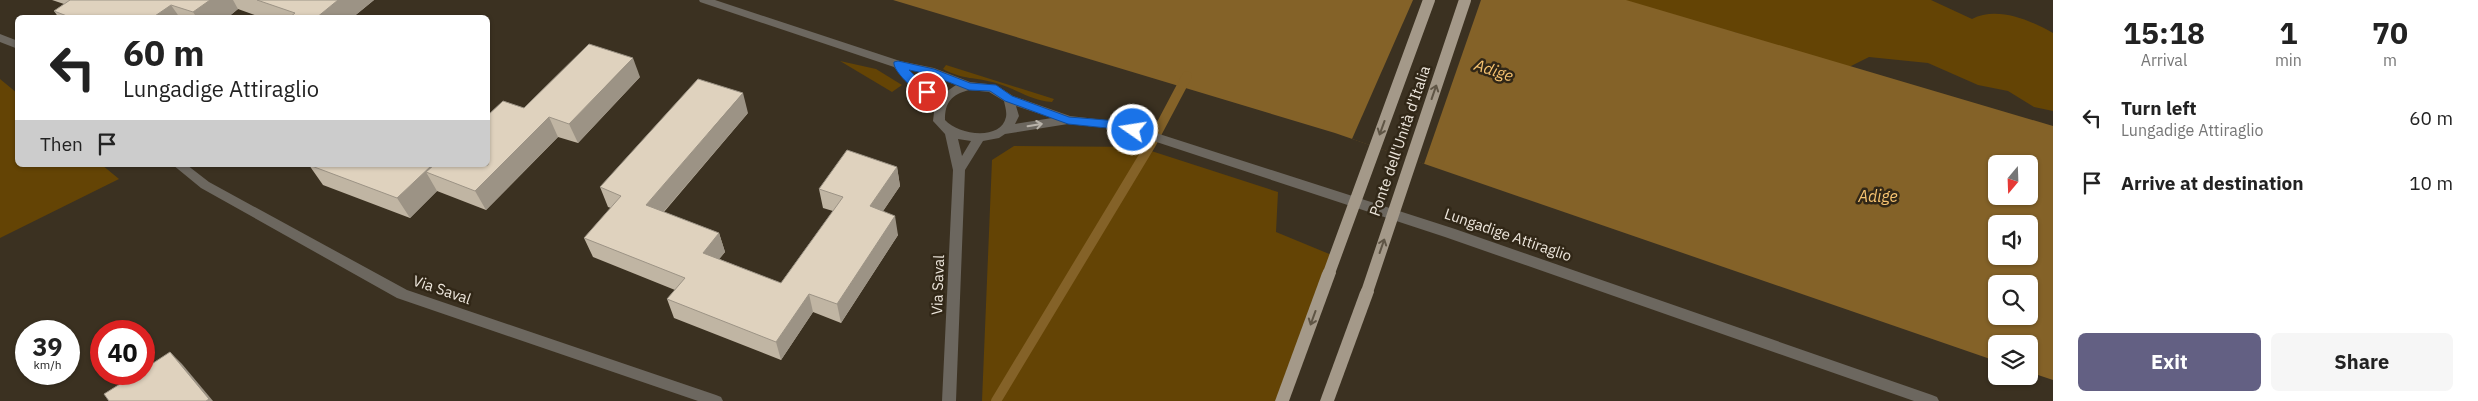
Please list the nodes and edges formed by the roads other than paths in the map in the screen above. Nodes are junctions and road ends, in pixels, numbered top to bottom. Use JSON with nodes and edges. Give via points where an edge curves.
{"nodes":[{"id":1,"x":704,"y":0,"type":"edge"},
{"id":2,"x":1429,"y":0,"type":"edge"},
{"id":3,"x":1465,"y":0,"type":"edge"},
{"id":4,"x":0,"y":38,"type":"edge"},
{"id":5,"x":15,"y":44,"type":"edge"},
{"id":6,"x":898,"y":64,"type":"junction"},
{"id":7,"x":969,"y":86,"type":"junction"},
{"id":8,"x":1008,"y":99,"type":"junction"},
{"id":9,"x":941,"y":102,"type":"junction"},
{"id":10,"x":1068,"y":120,"type":"junction"},
{"id":11,"x":1003,"y":130,"type":"junction"},
{"id":12,"x":950,"y":132,"type":"junction"},
{"id":13,"x":978,"y":138,"type":"junction"},
{"id":14,"x":182,"y":167,"type":"edge"},
{"id":15,"x":959,"y":170,"type":"junction"},
{"id":16,"x":716,"y":401,"type":"edge"},
{"id":17,"x":949,"y":401,"type":"edge"},
{"id":18,"x":1282,"y":401,"type":"edge"},
{"id":19,"x":1327,"y":401,"type":"edge"},
{"id":20,"x":1932,"y":401,"type":"edge"}],
"edges":[{"from":1,"to":6,"type":"street","name":"Lungadige Attiraglio"},
{"from":2,"to":18,"type":"main road","name":"Ponte dell'Unità d'Italia","one_way":true,"bridge":true},
{"from":19,"to":3,"type":"main road","name":"Ponte dell'Unità d'Italia","one_way":true,"bridge":true},
{"from":4,"to":5,"type":"street"},
{"from":6,"to":7,"type":"street","name":"Lungadige Attiraglio","via":[[930,71]]},
{"from":6,"to":9,"type":"street","via":[[913,82]]},
{"from":7,"to":8,"type":"street","name":"Lungadige Attiraglio","via":[[992,88]]},
{"from":7,"to":9,"type":"street","via":[[952,91]]},
{"from":8,"to":10,"type":"street","name":"Lungadige Attiraglio"},
{"from":8,"to":11,"type":"street","via":[[1013,115]]},
{"from":9,"to":12,"type":"street","via":[[939,121]]},
{"from":11,"to":10,"type":"street","name":"Lungadige Attiraglio","one_way":true},
{"from":10,"to":20,"type":"street","name":"Lungadige Attiraglio","via":[[1118,125],[1180,145],[1469,239]]},
{"from":11,"to":13,"type":"street","name":"Lungadige Attiraglio","via":[[993,136]]},
{"from":12,"to":13,"type":"street","name":"Lungadige Attiraglio"},
{"from":12,"to":15,"type":"street","name":"Via Saval"},
{"from":13,"to":15,"type":"street","name":"Via Saval"},
{"from":14,"to":16,"type":"street","name":"Via Saval","via":[[205,185],[402,294]]},
{"from":15,"to":17,"type":"street","name":"Via Saval"}]}
